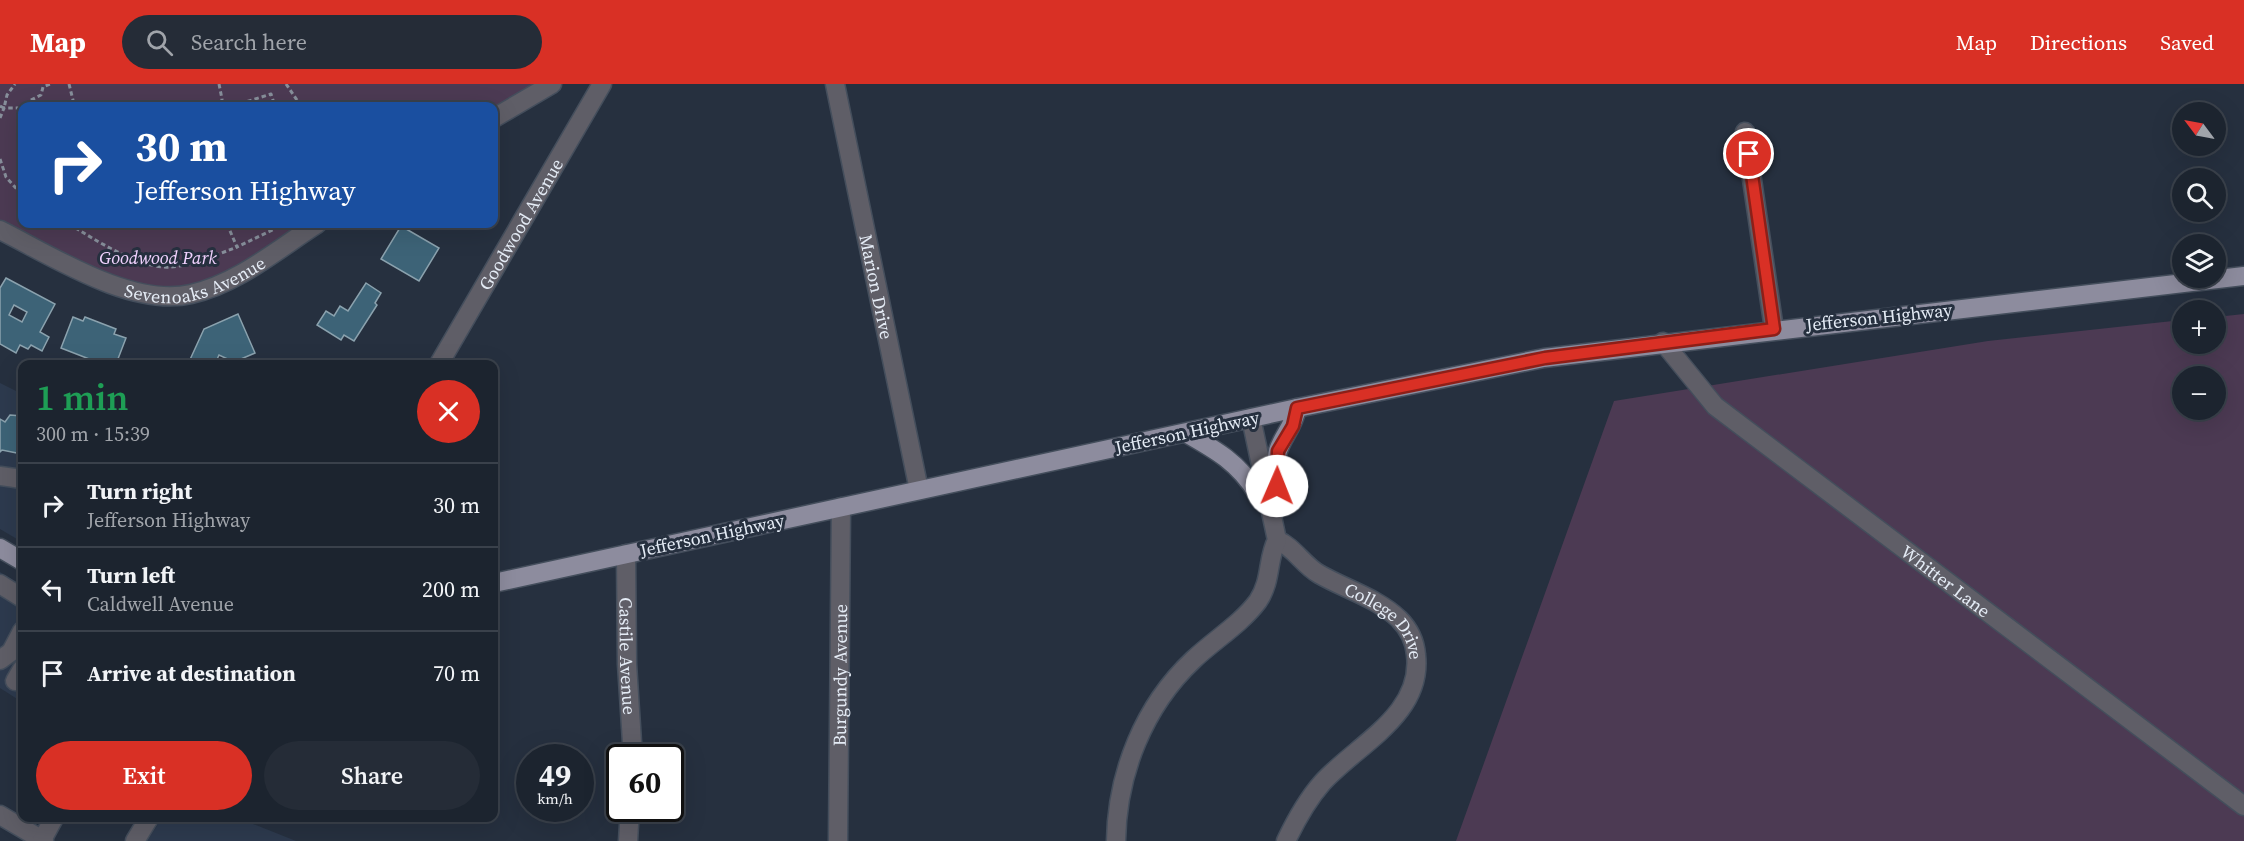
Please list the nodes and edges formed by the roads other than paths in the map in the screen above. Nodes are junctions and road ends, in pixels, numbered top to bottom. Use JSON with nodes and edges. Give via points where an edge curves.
{"nodes":[{"id":1,"x":552,"y":84,"type":"edge"},
{"id":2,"x":602,"y":84,"type":"edge"},
{"id":3,"x":835,"y":84,"type":"edge"},
{"id":4,"x":498,"y":116,"type":"edge"},
{"id":5,"x":1746,"y":132,"type":"dead end"},
{"id":6,"x":311,"y":228,"type":"edge"},
{"id":7,"x":0,"y":230,"type":"edge"},
{"id":8,"x":2244,"y":276,"type":"edge"},
{"id":9,"x":1774,"y":329,"type":"junction"},
{"id":10,"x":1662,"y":342,"type":"junction"},
{"id":11,"x":441,"y":360,"type":"edge"},
{"id":12,"x":1297,"y":408,"type":"junction"},
{"id":13,"x":1251,"y":418,"type":"junction"},
{"id":14,"x":1186,"y":433,"type":"junction"},
{"id":15,"x":0,"y":476,"type":"edge"},
{"id":16,"x":18,"y":478,"type":"edge"},
{"id":17,"x":919,"y":490,"type":"junction"},
{"id":18,"x":1269,"y":496,"type":"junction"},
{"id":19,"x":841,"y":507,"type":"junction"},
{"id":20,"x":1277,"y":540,"type":"junction"},
{"id":21,"x":0,"y":548,"type":"edge"},
{"id":22,"x":626,"y":554,"type":"junction"},
{"id":23,"x":18,"y":559,"type":"edge"},
{"id":24,"x":498,"y":582,"type":"edge"},
{"id":25,"x":0,"y":584,"type":"edge"},
{"id":26,"x":18,"y":595,"type":"edge"},
{"id":27,"x":18,"y":639,"type":"edge"},
{"id":28,"x":0,"y":660,"type":"edge"},
{"id":29,"x":632,"y":744,"type":"edge"},
{"id":30,"x":2244,"y":806,"type":"edge"},
{"id":31,"x":0,"y":815,"type":"edge"},
{"id":32,"x":52,"y":822,"type":"edge"},
{"id":33,"x":147,"y":822,"type":"edge"},
{"id":34,"x":629,"y":822,"type":"edge"},
{"id":35,"x":140,"y":839,"type":"edge"},
{"id":36,"x":43,"y":841,"type":"edge"},
{"id":37,"x":628,"y":841,"type":"edge"},
{"id":38,"x":838,"y":841,"type":"edge"},
{"id":39,"x":1116,"y":841,"type":"edge"},
{"id":40,"x":1286,"y":841,"type":"edge"}],
"edges":[{"from":1,"to":4,"type":"street"},
{"from":2,"to":11,"type":"street","name":"Goodwood Avenue"},
{"from":3,"to":17,"type":"street","name":"Marion Drive"},
{"from":5,"to":9,"type":"street"},
{"from":6,"to":7,"type":"street","name":"Sevenoaks Avenue","via":[[238,275],[192,294],[170,298],[128,291]]},
{"from":8,"to":9,"type":"main road","name":"Jefferson Highway"},
{"from":9,"to":10,"type":"main road","name":"Jefferson Highway"},
{"from":10,"to":12,"type":"main road","name":"Jefferson Highway","via":[[1545,358]]},
{"from":10,"to":30,"type":"street","name":"Whitter Lane","via":[[1715,406]]},
{"from":12,"to":13,"type":"main road","name":"Jefferson Highway"},
{"from":12,"to":18,"type":"main road","via":[[1293,426],[1278,451],[1277,486]]},
{"from":13,"to":14,"type":"main road","name":"Jefferson Highway"},
{"from":13,"to":18,"type":"street"},
{"from":14,"to":17,"type":"main road","name":"Jefferson Highway"},
{"from":14,"to":18,"type":"main road","via":[[1228,457],[1257,493]]},
{"from":15,"to":16,"type":"street"},
{"from":17,"to":19,"type":"main road","name":"Jefferson Highway"},
{"from":18,"to":20,"type":"street"},
{"from":19,"to":22,"type":"main road","name":"Jefferson Highway"},
{"from":19,"to":38,"type":"street","name":"Burgundy Avenue"},
{"from":20,"to":39,"type":"street","via":[[1270,575],[1256,603],[1175,678],[1137,737],[1122,791]]},
{"from":20,"to":40,"type":"street","name":"College Drive","via":[[1289,545],[1317,573],[1385,608],[1400,620],[1410,633],[1418,666],[1406,702],[1395,717],[1322,783]]},
{"from":21,"to":23,"type":"main road"},
{"from":22,"to":24,"type":"main road","name":"Jefferson Highway"},
{"from":22,"to":29,"type":"street","name":"Castile Avenue"},
{"from":25,"to":26,"type":"street"},
{"from":27,"to":28,"type":"street","via":[[11,652]]},
{"from":31,"to":36,"type":"street"},
{"from":32,"to":36,"type":"street"},
{"from":33,"to":35,"type":"street"},
{"from":34,"to":37,"type":"street"}]}
